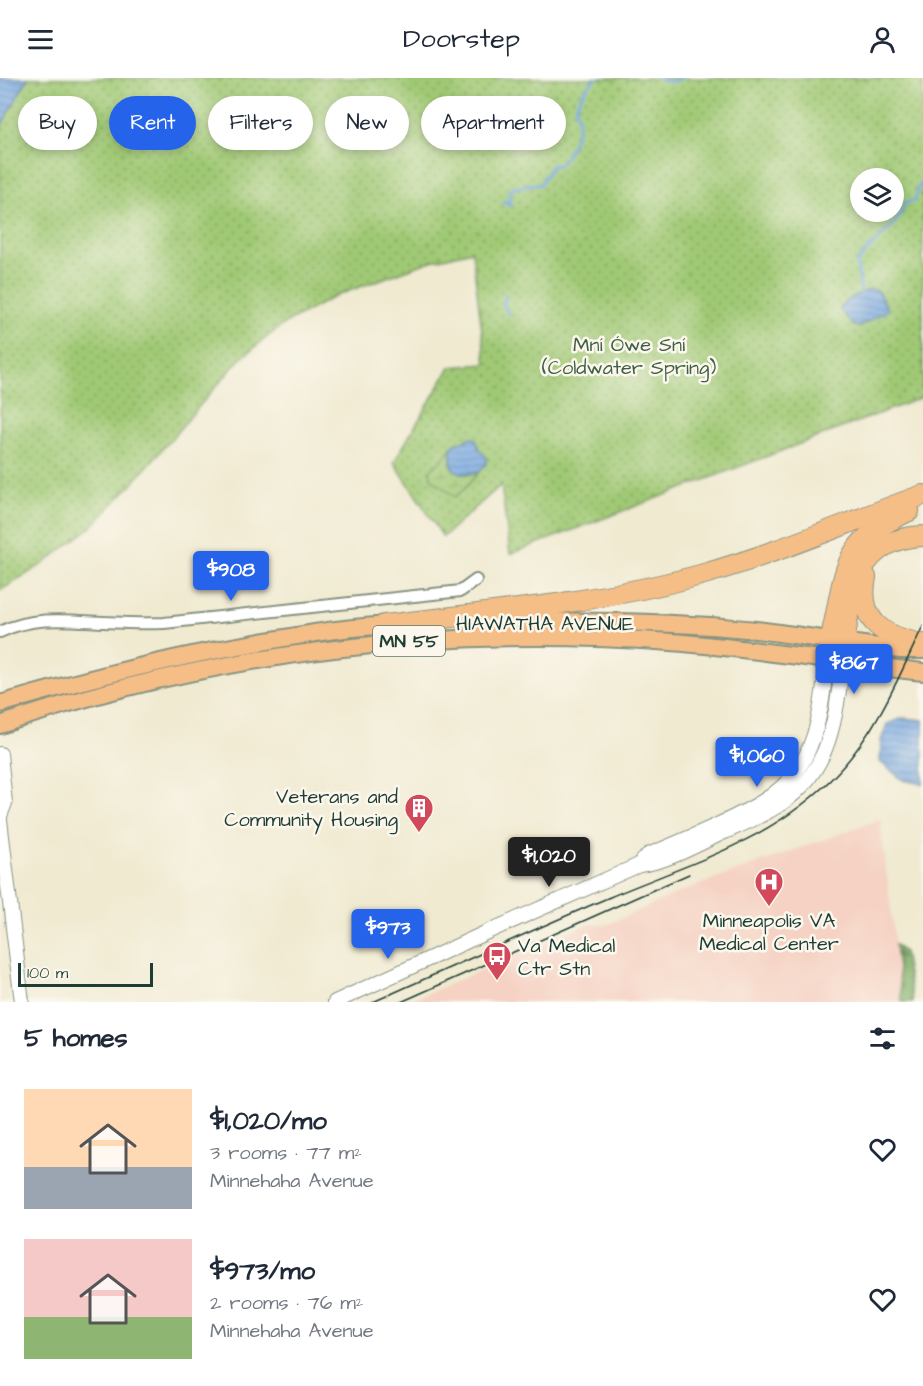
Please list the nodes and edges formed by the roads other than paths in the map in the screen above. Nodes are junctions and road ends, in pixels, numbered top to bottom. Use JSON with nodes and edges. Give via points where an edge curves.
{"nodes":[{"id":1,"x":923,"y":495,"type":"edge"},
{"id":2,"x":923,"y":504,"type":"edge"},
{"id":3,"x":923,"y":536,"type":"edge"},
{"id":4,"x":885,"y":547,"type":"junction"},
{"id":5,"x":476,"y":580,"type":"dead end"},
{"id":6,"x":384,"y":626,"type":"junction"},
{"id":7,"x":0,"y":632,"type":"edge"},
{"id":8,"x":838,"y":642,"type":"junction"},
{"id":9,"x":923,"y":644,"type":"edge"},
{"id":10,"x":923,"y":650,"type":"edge"},
{"id":11,"x":835,"y":662,"type":"junction"},
{"id":12,"x":923,"y":672,"type":"edge"},
{"id":13,"x":0,"y":704,"type":"edge"},
{"id":14,"x":0,"y":725,"type":"edge"},
{"id":15,"x":0,"y":754,"type":"edge"},
{"id":16,"x":1,"y":811,"type":"edge"},
{"id":17,"x":22,"y":1002,"type":"edge"},
{"id":18,"x":335,"y":1002,"type":"edge"}],
"edges":[{"from":1,"to":6,"type":"highway","number":"MN 55","via":[[705,573],[637,590]]},
{"from":2,"to":8,"type":"highway","via":[[890,519],[863,539],[847,562]]},
{"from":3,"to":4,"type":"highway","via":[[908,537]]},
{"from":4,"to":8,"type":"highway","via":[[870,556],[857,580]]},
{"from":4,"to":9,"type":"highway","via":[[867,575],[864,603],[877,626],[888,635]]},
{"from":5,"to":7,"type":"street","via":[[461,591],[164,623],[45,620],[14,625]]},
{"from":6,"to":8,"type":"highway","name":"HIAWATHA AVENUE","via":[[594,620],[749,630]]},
{"from":6,"to":13,"type":"highway","name":"HIAWATHA AVENUE","number":"MN 55","via":[[308,634],[168,658]]},
{"from":8,"to":10,"type":"highway","name":"HIAWATHA AVENUE"},
{"from":8,"to":11,"type":"street"},
{"from":11,"to":12,"type":"highway","number":"MN 55"},
{"from":11,"to":14,"type":"highway","name":"HIAWATHA AVENUE","number":"MN 55","via":[[672,642],[547,636],[421,640],[222,666],[76,701]]},
{"from":11,"to":18,"type":"street","via":[[831,733],[815,772],[786,801],[653,864],[639,865]]},
{"from":15,"to":16,"type":"street"},
{"from":16,"to":17,"type":"street"}]}
